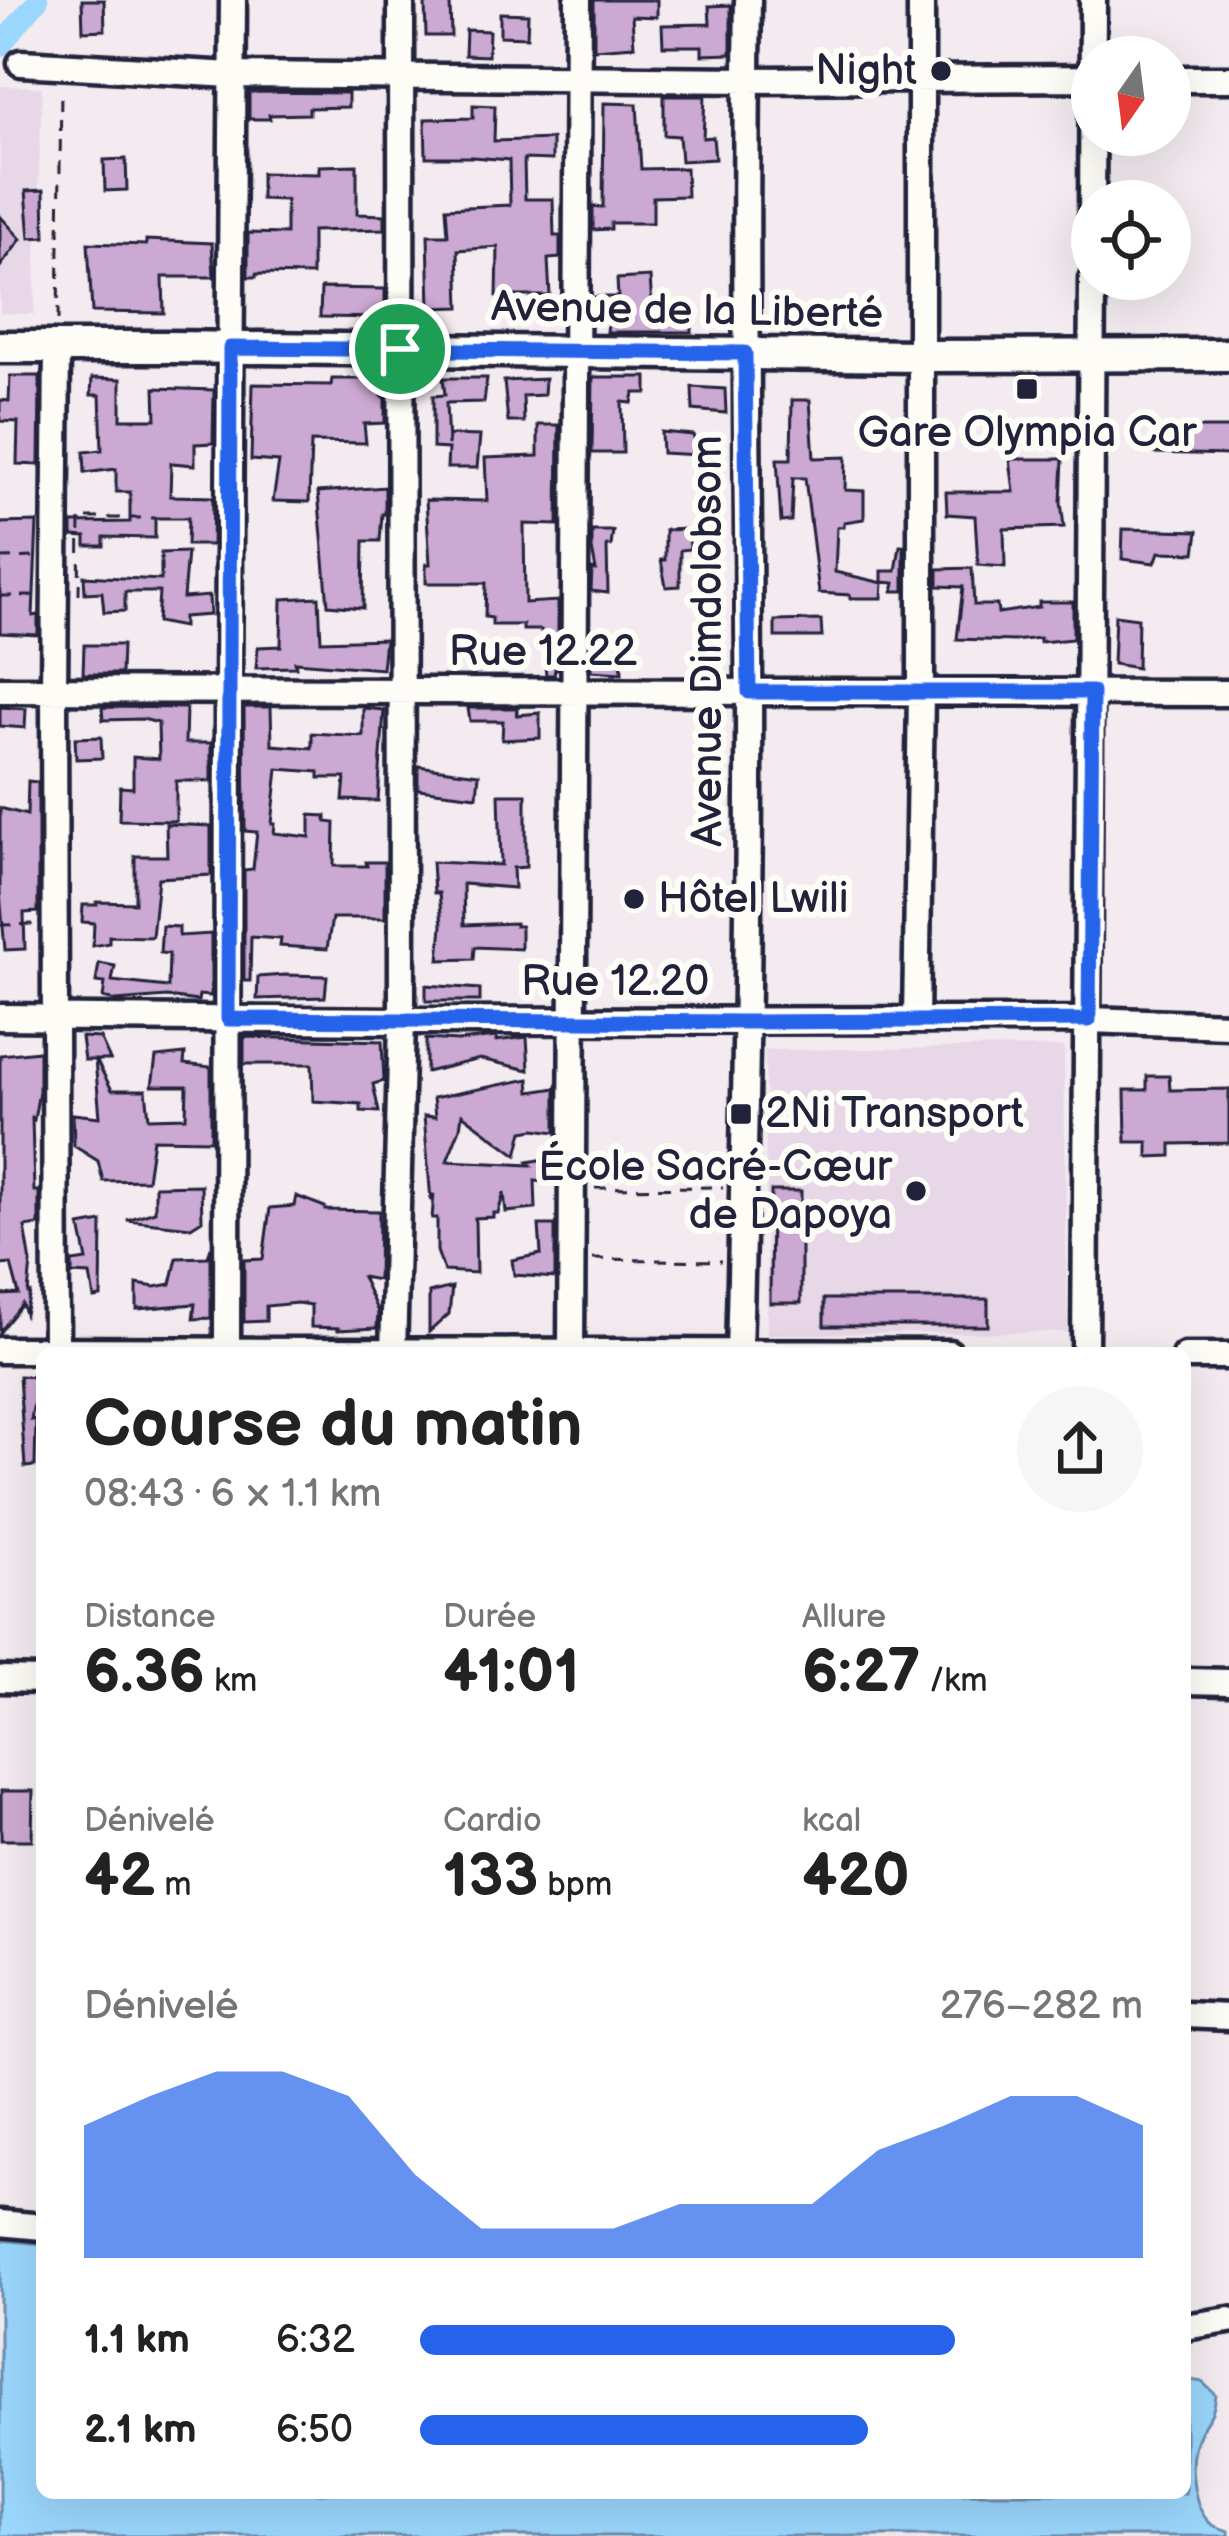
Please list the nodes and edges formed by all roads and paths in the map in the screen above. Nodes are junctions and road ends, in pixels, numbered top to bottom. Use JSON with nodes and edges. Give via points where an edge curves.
{"nodes":[{"id":1,"x":232,"y":0,"type":"edge"},
{"id":2,"x":401,"y":0,"type":"edge"},
{"id":3,"x":578,"y":0,"type":"edge"},
{"id":4,"x":748,"y":0,"type":"edge"},
{"id":5,"x":921,"y":0,"type":"edge"},
{"id":6,"x":1093,"y":0,"type":"edge"},
{"id":7,"x":1092,"y":36,"type":"edge"},
{"id":8,"x":22,"y":63,"type":"dead end"},
{"id":9,"x":61,"y":75,"type":"dead end"},
{"id":10,"x":232,"y":75,"type":"junction"},
{"id":11,"x":400,"y":75,"type":"junction"},
{"id":12,"x":578,"y":78,"type":"junction"},
{"id":13,"x":921,"y":78,"type":"junction"},
{"id":14,"x":1071,"y":78,"type":"edge"},
{"id":15,"x":1191,"y":79,"type":"edge"},
{"id":16,"x":1229,"y":79,"type":"edge"},
{"id":17,"x":747,"y":80,"type":"junction"},
{"id":18,"x":1093,"y":300,"type":"edge"},
{"id":19,"x":57,"y":346,"type":"junction"},
{"id":20,"x":0,"y":347,"type":"edge"},
{"id":21,"x":230,"y":348,"type":"junction"},
{"id":22,"x":400,"y":349,"type":"junction"},
{"id":23,"x":575,"y":351,"type":"junction"},
{"id":24,"x":745,"y":353,"type":"junction"},
{"id":25,"x":1093,"y":353,"type":"junction"},
{"id":26,"x":1229,"y":355,"type":"edge"},
{"id":27,"x":920,"y":356,"type":"junction"},
{"id":28,"x":154,"y":518,"type":"dead end"},
{"id":29,"x":55,"y":556,"type":"junction"},
{"id":30,"x":0,"y":558,"type":"edge"},
{"id":31,"x":0,"y":596,"type":"edge"},
{"id":32,"x":55,"y":597,"type":"junction"},
{"id":33,"x":0,"y":690,"type":"edge"},
{"id":34,"x":54,"y":690,"type":"junction"},
{"id":35,"x":228,"y":690,"type":"junction"},
{"id":36,"x":400,"y":691,"type":"junction"},
{"id":37,"x":575,"y":691,"type":"junction"},
{"id":38,"x":749,"y":692,"type":"junction"},
{"id":39,"x":921,"y":692,"type":"junction"},
{"id":40,"x":1092,"y":692,"type":"junction"},
{"id":41,"x":1229,"y":693,"type":"edge"},
{"id":42,"x":54,"y":923,"type":"junction"},
{"id":43,"x":0,"y":925,"type":"edge"},
{"id":44,"x":54,"y":1016,"type":"junction"},
{"id":45,"x":0,"y":1017,"type":"edge"},
{"id":46,"x":228,"y":1019,"type":"junction"},
{"id":47,"x":916,"y":1020,"type":"junction"},
{"id":48,"x":1089,"y":1020,"type":"junction"},
{"id":49,"x":402,"y":1021,"type":"junction"},
{"id":50,"x":573,"y":1021,"type":"junction"},
{"id":51,"x":748,"y":1022,"type":"junction"},
{"id":52,"x":1229,"y":1025,"type":"edge"},
{"id":53,"x":743,"y":1186,"type":"junction"},
{"id":54,"x":572,"y":1188,"type":"junction"},
{"id":55,"x":572,"y":1259,"type":"junction"},
{"id":56,"x":741,"y":1262,"type":"junction"},
{"id":57,"x":56,"y":1347,"type":"edge"},
{"id":58,"x":227,"y":1347,"type":"edge"},
{"id":59,"x":393,"y":1347,"type":"edge"},
{"id":60,"x":571,"y":1347,"type":"edge"},
{"id":61,"x":739,"y":1347,"type":"edge"},
{"id":62,"x":1085,"y":1347,"type":"edge"},
{"id":63,"x":0,"y":1350,"type":"edge"},
{"id":64,"x":36,"y":1351,"type":"edge"},
{"id":65,"x":1191,"y":1356,"type":"edge"},
{"id":66,"x":1229,"y":1356,"type":"edge"},
{"id":67,"x":0,"y":1679,"type":"edge"},
{"id":68,"x":36,"y":1680,"type":"edge"},
{"id":69,"x":1191,"y":1681,"type":"edge"},
{"id":70,"x":1229,"y":1682,"type":"edge"},
{"id":71,"x":1191,"y":2015,"type":"edge"},
{"id":72,"x":1229,"y":2017,"type":"edge"},
{"id":73,"x":0,"y":2223,"type":"edge"},
{"id":74,"x":36,"y":2226,"type":"edge"},
{"id":75,"x":1229,"y":2320,"type":"edge"},
{"id":76,"x":1191,"y":2326,"type":"edge"}],
"edges":[{"from":1,"to":10,"type":"street"},
{"from":2,"to":11,"type":"street"},
{"from":3,"to":12,"type":"street"},
{"from":4,"to":17,"type":"street","name":"Avenue Dimdolobsom"},
{"from":5,"to":13,"type":"street"},
{"from":6,"to":7,"type":"street"},
{"from":8,"to":10,"type":"street"},
{"from":9,"to":19,"type":"path"},
{"from":10,"to":11,"type":"street"},
{"from":10,"to":21,"type":"street"},
{"from":11,"to":12,"type":"street"},
{"from":11,"to":22,"type":"street"},
{"from":12,"to":17,"type":"street"},
{"from":12,"to":23,"type":"street"},
{"from":13,"to":14,"type":"street"},
{"from":13,"to":17,"type":"street"},
{"from":13,"to":27,"type":"street"},
{"from":15,"to":16,"type":"street"},
{"from":17,"to":24,"type":"street","name":"Avenue Dimdolobsom"},
{"from":18,"to":25,"type":"street"},
{"from":19,"to":20,"type":"main road","name":"Avenue de la Liberté"},
{"from":19,"to":21,"type":"main road","name":"Avenue de la Liberté"},
{"from":19,"to":29,"type":"street"},
{"from":21,"to":22,"type":"main road","name":"Avenue de la Liberté"},
{"from":21,"to":35,"type":"street"},
{"from":22,"to":23,"type":"main road","name":"Avenue de la Liberté"},
{"from":22,"to":36,"type":"street"},
{"from":23,"to":24,"type":"main road","name":"Avenue de la Liberté"},
{"from":23,"to":37,"type":"street"},
{"from":24,"to":27,"type":"main road","name":"Avenue de la Liberté"},
{"from":24,"to":38,"type":"street","name":"Avenue Dimdolobsom"},
{"from":25,"to":26,"type":"main road","name":"Avenue de la Liberté"},
{"from":25,"to":27,"type":"main road","name":"Avenue de la Liberté"},
{"from":25,"to":40,"type":"street"},
{"from":27,"to":39,"type":"street"},
{"from":28,"to":32,"type":"path","via":[[80,518],[79,596]]},
{"from":29,"to":30,"type":"path"},
{"from":29,"to":32,"type":"street"},
{"from":31,"to":32,"type":"path"},
{"from":32,"to":34,"type":"street"},
{"from":33,"to":34,"type":"street","name":"Rue 12.22"},
{"from":34,"to":35,"type":"street","name":"Rue 12.22"},
{"from":34,"to":42,"type":"street"},
{"from":35,"to":36,"type":"street","name":"Rue 12.22"},
{"from":35,"to":46,"type":"street"},
{"from":36,"to":37,"type":"street","name":"Rue 12.22"},
{"from":36,"to":49,"type":"street"},
{"from":37,"to":38,"type":"street","name":"Rue 12.22"},
{"from":37,"to":50,"type":"street"},
{"from":38,"to":39,"type":"street","name":"Rue 12.22"},
{"from":38,"to":51,"type":"street","name":"Avenue Dimdolobsom"},
{"from":39,"to":40,"type":"street","name":"Rue 12.22"},
{"from":39,"to":47,"type":"street"},
{"from":40,"to":41,"type":"street","name":"Rue 12.22"},
{"from":40,"to":48,"type":"street"},
{"from":42,"to":43,"type":"path"},
{"from":42,"to":44,"type":"street"},
{"from":44,"to":45,"type":"street","name":"Rue 12.20"},
{"from":44,"to":46,"type":"street","name":"Rue 12.20"},
{"from":44,"to":57,"type":"street"},
{"from":46,"to":49,"type":"street","name":"Rue 12.20"},
{"from":46,"to":58,"type":"street"},
{"from":47,"to":48,"type":"street","name":"Rue 12.20"},
{"from":47,"to":51,"type":"street","name":"Rue 12.20"},
{"from":48,"to":52,"type":"street","name":"Rue 12.20"},
{"from":48,"to":62,"type":"street"},
{"from":49,"to":50,"type":"street","name":"Rue 12.20"},
{"from":49,"to":59,"type":"street"},
{"from":50,"to":51,"type":"street","name":"Rue 12.20"},
{"from":50,"to":54,"type":"street"},
{"from":51,"to":53,"type":"street","name":"Avenue Dimdolobsom"},
{"from":53,"to":54,"type":"path"},
{"from":53,"to":56,"type":"street","name":"Avenue Dimdolobsom"},
{"from":54,"to":55,"type":"street"},
{"from":55,"to":56,"type":"path"},
{"from":55,"to":60,"type":"street"},
{"from":56,"to":61,"type":"street","name":"Avenue Dimdolobsom"},
{"from":63,"to":64,"type":"street"},
{"from":65,"to":66,"type":"street"},
{"from":67,"to":68,"type":"street"},
{"from":69,"to":70,"type":"street"},
{"from":71,"to":72,"type":"street"},
{"from":73,"to":74,"type":"street"},
{"from":75,"to":76,"type":"street"}]}
